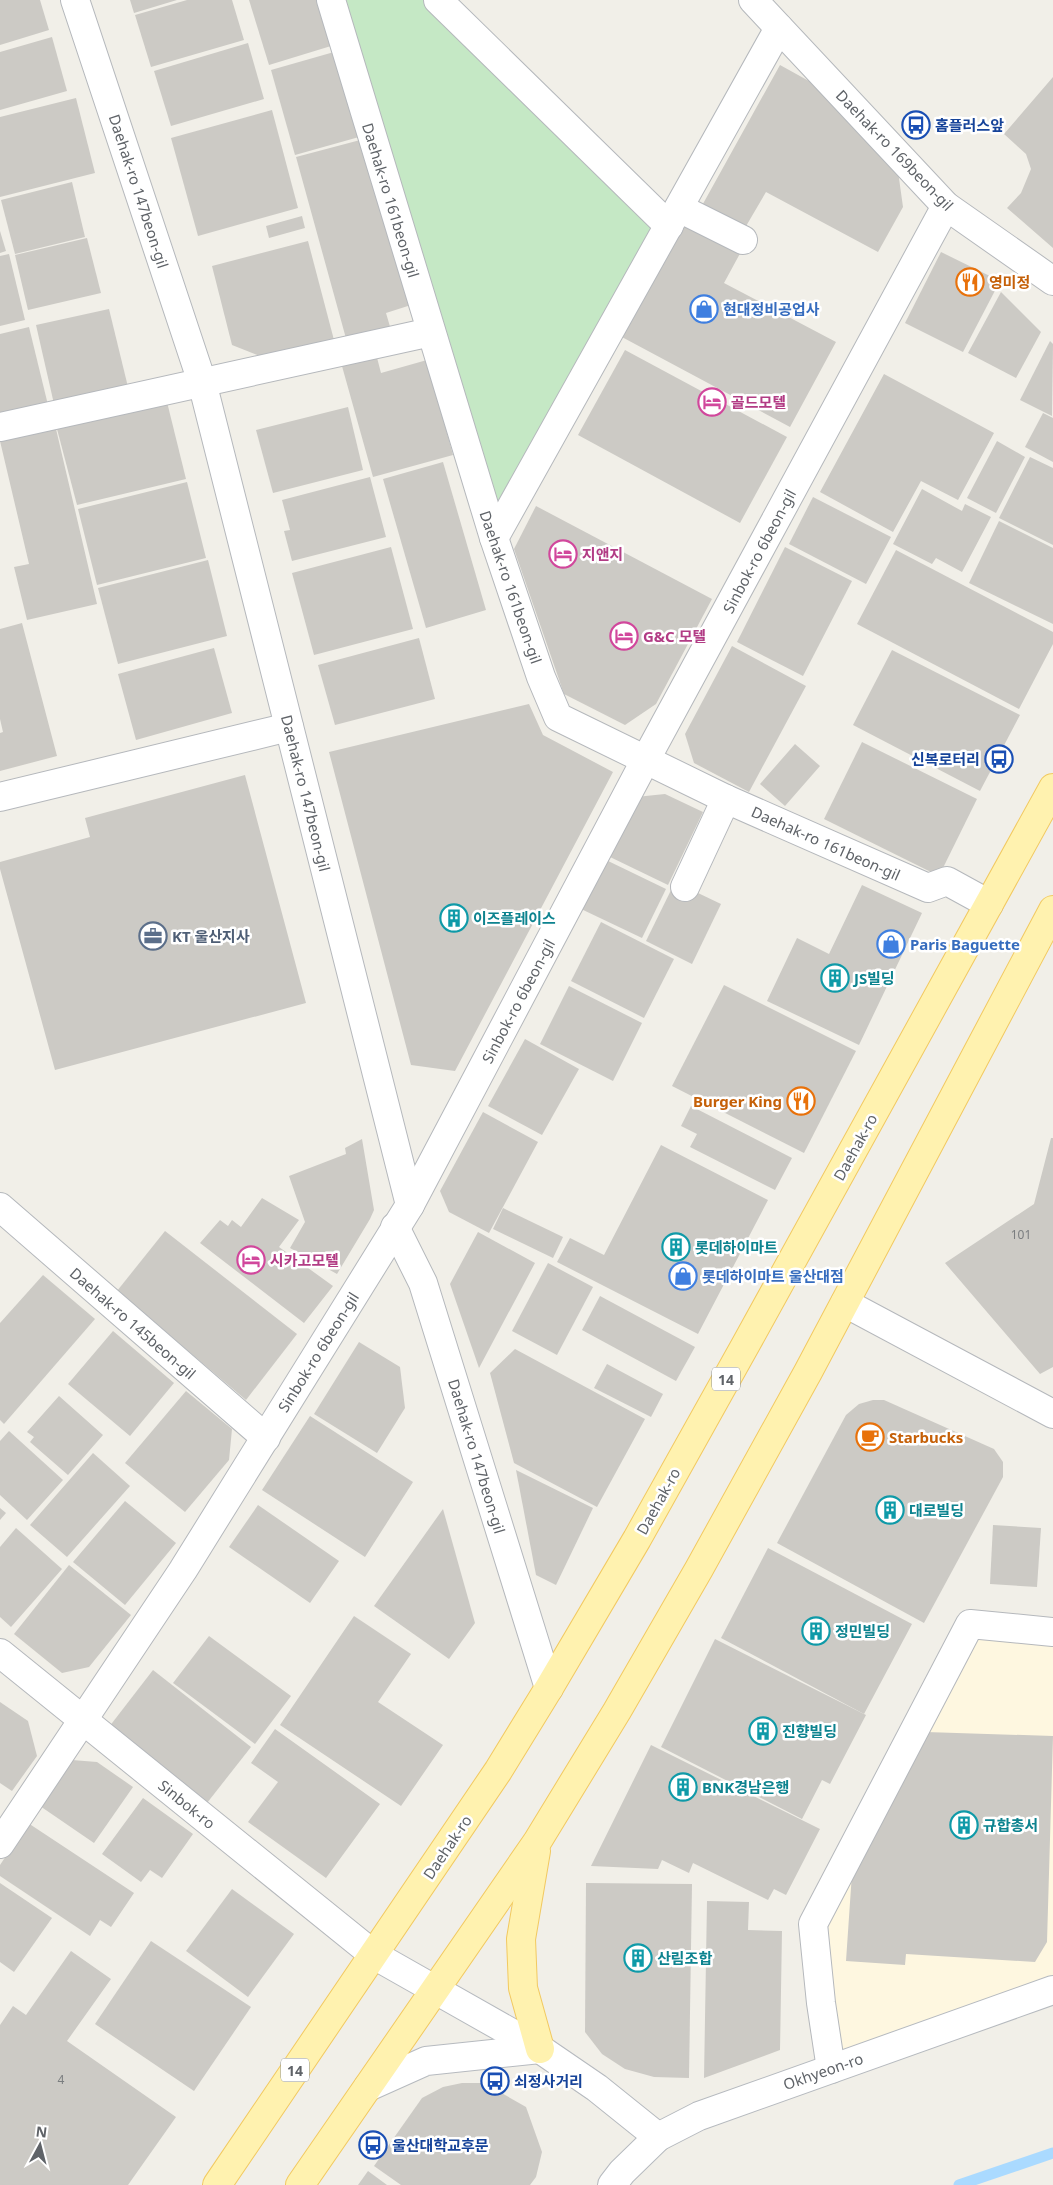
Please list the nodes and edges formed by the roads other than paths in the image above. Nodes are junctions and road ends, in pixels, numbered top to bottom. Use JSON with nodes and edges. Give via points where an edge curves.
{"nodes":[{"id":1,"x":75,"y":0,"type":"edge"},
{"id":2,"x":331,"y":0,"type":"edge"},
{"id":3,"x":438,"y":0,"type":"edge"},
{"id":4,"x":753,"y":0,"type":"edge"},
{"id":5,"x":779,"y":28,"type":"junction"},
{"id":6,"x":946,"y":206,"type":"junction"},
{"id":7,"x":674,"y":217,"type":"junction"},
{"id":8,"x":743,"y":240,"type":"dead end"},
{"id":9,"x":1053,"y":281,"type":"edge"},
{"id":10,"x":431,"y":332,"type":"junction"},
{"id":11,"x":202,"y":382,"type":"junction"},
{"id":12,"x":0,"y":427,"type":"edge"},
{"id":13,"x":494,"y":538,"type":"junction"},
{"id":14,"x":289,"y":727,"type":"junction"},
{"id":15,"x":646,"y":759,"type":"junction"},
{"id":16,"x":1053,"y":788,"type":"edge"},
{"id":17,"x":0,"y":797,"type":"edge"},
{"id":18,"x":726,"y":799,"type":"junction"},
{"id":19,"x":685,"y":887,"type":"dead end"},
{"id":20,"x":989,"y":904,"type":"junction"},
{"id":21,"x":1053,"y":910,"type":"edge"},
{"id":22,"x":410,"y":1204,"type":"junction"},
{"id":23,"x":0,"y":1208,"type":"edge"},
{"id":24,"x":395,"y":1227,"type":"junction"},
{"id":25,"x":845,"y":1303,"type":"junction"},
{"id":26,"x":1053,"y":1414,"type":"edge"},
{"id":27,"x":266,"y":1438,"type":"junction"},
{"id":28,"x":1053,"y":1632,"type":"edge"},
{"id":29,"x":0,"y":1653,"type":"edge"},
{"id":30,"x":549,"y":1688,"type":"junction"},
{"id":31,"x":83,"y":1721,"type":"junction"},
{"id":32,"x":537,"y":1842,"type":"junction"},
{"id":33,"x":0,"y":1844,"type":"edge"},
{"id":34,"x":374,"y":1955,"type":"junction"},
{"id":35,"x":434,"y":1990,"type":"junction"},
{"id":36,"x":1053,"y":1990,"type":"edge"},
{"id":37,"x":540,"y":2049,"type":"junction"},
{"id":38,"x":831,"y":2069,"type":"junction"},
{"id":39,"x":368,"y":2087,"type":"junction"},
{"id":40,"x":658,"y":2138,"type":"junction"},
{"id":41,"x":217,"y":2185,"type":"edge"},
{"id":42,"x":300,"y":2185,"type":"edge"},
{"id":43,"x":612,"y":2185,"type":"edge"}],
"edges":[{"from":1,"to":11,"type":"street","name":"Daehak-ro 147beon-gil"},
{"from":2,"to":10,"type":"street","name":"Daehak-ro 161beon-gil"},
{"from":3,"to":7,"type":"street"},
{"from":4,"to":5,"type":"street","name":"Daehak-ro 169beon-gil"},
{"from":5,"to":6,"type":"street","name":"Daehak-ro 169beon-gil"},
{"from":5,"to":7,"type":"street"},
{"from":6,"to":9,"type":"street","name":"Daehak-ro 169beon-gil"},
{"from":6,"to":15,"type":"street","name":"Sinbok-ro 6beon-gil"},
{"from":7,"to":8,"type":"street"},
{"from":7,"to":13,"type":"street"},
{"from":10,"to":11,"type":"street"},
{"from":10,"to":13,"type":"street","name":"Daehak-ro 161beon-gil"},
{"from":11,"to":12,"type":"street"},
{"from":11,"to":14,"type":"street","name":"Daehak-ro 147beon-gil"},
{"from":13,"to":15,"type":"street","name":"Daehak-ro 161beon-gil","via":[[558,718]]},
{"from":14,"to":17,"type":"street"},
{"from":14,"to":22,"type":"street","name":"Daehak-ro 147beon-gil"},
{"from":15,"to":18,"type":"street","name":"Daehak-ro 161beon-gil"},
{"from":15,"to":22,"type":"street","name":"Sinbok-ro 6beon-gil"},
{"from":16,"to":20,"type":"main road","name":"Daehak-ro","number":"14"},
{"from":18,"to":19,"type":"street"},
{"from":18,"to":20,"type":"street","name":"Daehak-ro 161beon-gil","via":[[928,888],[947,882]]},
{"from":20,"to":30,"type":"main road","name":"Daehak-ro","number":"14","via":[[675,1471]]},
{"from":21,"to":25,"type":"main road"},
{"from":22,"to":24,"type":"street","name":"Sinbok-ro 6beon-gil"},
{"from":23,"to":27,"type":"street","name":"Daehak-ro 145beon-gil"},
{"from":24,"to":27,"type":"street","name":"Sinbok-ro 6beon-gil"},
{"from":24,"to":30,"type":"street","name":"Daehak-ro 147beon-gil","via":[[423,1283]]},
{"from":25,"to":26,"type":"street"},
{"from":25,"to":32,"type":"main road","via":[[700,1569]]},
{"from":27,"to":31,"type":"street","name":"Sinbok-ro 6beon-gil"},
{"from":28,"to":38,"type":"street","via":[[970,1624],[813,1924]]},
{"from":29,"to":31,"type":"street","name":"Sinbok-ro"},
{"from":30,"to":34,"type":"main road","name":"Daehak-ro","number":"14","via":[[498,1771]]},
{"from":31,"to":33,"type":"street","name":"Sinbok-ro 6beon-gil"},
{"from":31,"to":34,"type":"street","name":"Sinbok-ro"},
{"from":32,"to":35,"type":"main road"},
{"from":32,"to":37,"type":"main road","via":[[520,1939],[524,1988]]},
{"from":34,"to":35,"type":"street","name":"Sinbok-ro"},
{"from":34,"to":41,"type":"main road","name":"Daehak-ro","number":"14"},
{"from":35,"to":37,"type":"street","name":"Sinbok-ro"},
{"from":35,"to":39,"type":"main road"},
{"from":36,"to":38,"type":"street","name":"Okhyeon-ro"},
{"from":37,"to":39,"type":"street","via":[[426,2061]]},
{"from":37,"to":40,"type":"street","name":"Sinbok-ro","via":[[597,2088]]},
{"from":38,"to":40,"type":"street","name":"Okhyeon-ro","via":[[699,2116]]},
{"from":39,"to":42,"type":"main road"},
{"from":40,"to":43,"type":"street","name":"Okhyeon-ro"}]}
